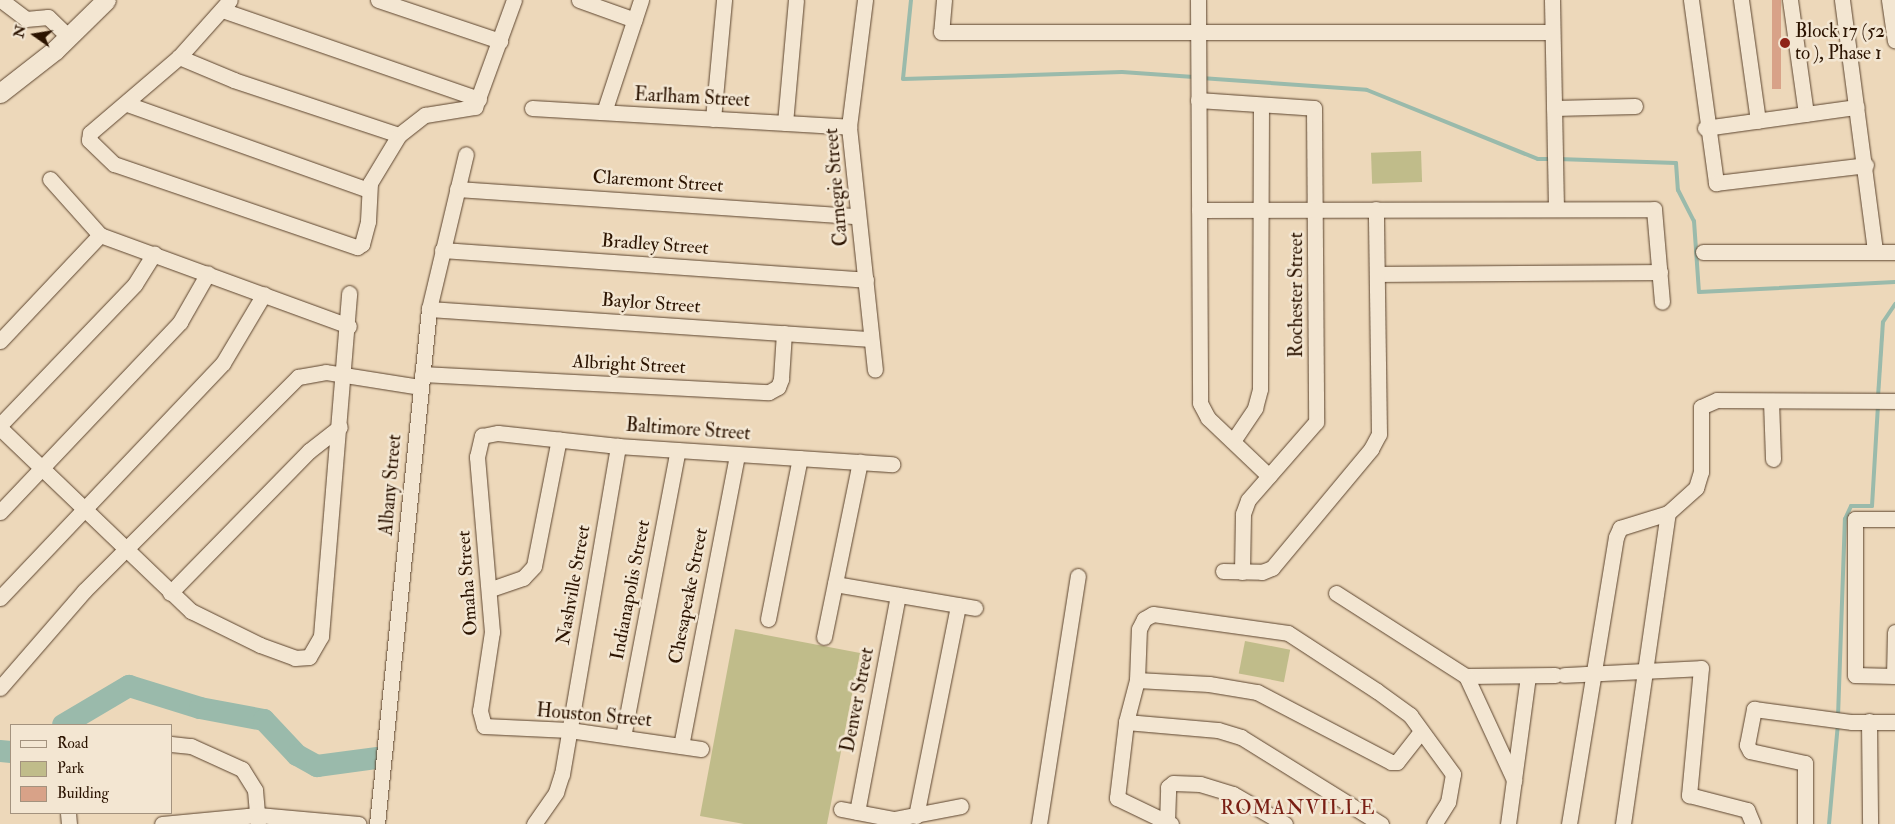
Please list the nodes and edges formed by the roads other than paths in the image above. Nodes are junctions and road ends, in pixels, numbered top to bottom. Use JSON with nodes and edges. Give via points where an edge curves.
{"nodes":[{"id":1,"x":2,"y":0,"type":"edge"},
{"id":2,"x":378,"y":0,"type":"edge"},
{"id":3,"x":514,"y":0,"type":"edge"},
{"id":4,"x":579,"y":0,"type":"edge"},
{"id":5,"x":641,"y":0,"type":"edge"},
{"id":6,"x":724,"y":0,"type":"edge"},
{"id":7,"x":796,"y":0,"type":"edge"},
{"id":8,"x":865,"y":0,"type":"edge"},
{"id":9,"x":944,"y":0,"type":"edge"},
{"id":10,"x":1198,"y":0,"type":"edge"},
{"id":11,"x":1552,"y":0,"type":"edge"},
{"id":12,"x":1691,"y":0,"type":"edge"},
{"id":13,"x":1741,"y":0,"type":"edge"},
{"id":14,"x":1790,"y":0,"type":"edge"},
{"id":15,"x":1842,"y":0,"type":"edge"},
{"id":16,"x":1889,"y":0,"type":"edge"},
{"id":17,"x":100,"y":2,"type":"edge"},
{"id":18,"x":226,"y":5,"type":"edge"},
{"id":19,"x":634,"y":20,"type":"junction"},
{"id":20,"x":1199,"y":32,"type":"junction"},
{"id":21,"x":1552,"y":32,"type":"junction"},
{"id":22,"x":70,"y":37,"type":"junction"},
{"id":23,"x":500,"y":40,"type":"junction"},
{"id":24,"x":1895,"y":41,"type":"edge"},
{"id":25,"x":179,"y":57,"type":"junction"},
{"id":26,"x":0,"y":93,"type":"edge"},
{"id":27,"x":1199,"y":93,"type":"junction"},
{"id":28,"x":479,"y":99,"type":"junction"},
{"id":29,"x":127,"y":104,"type":"junction"},
{"id":30,"x":1260,"y":105,"type":"junction"},
{"id":31,"x":1635,"y":106,"type":"dead end"},
{"id":32,"x":532,"y":108,"type":"dead end"},
{"id":33,"x":1554,"y":108,"type":"junction"},
{"id":34,"x":1857,"y":108,"type":"junction"},
{"id":35,"x":604,"y":112,"type":"junction"},
{"id":36,"x":1806,"y":114,"type":"junction"},
{"id":37,"x":713,"y":119,"type":"junction"},
{"id":38,"x":1758,"y":121,"type":"junction"},
{"id":39,"x":785,"y":124,"type":"junction"},
{"id":40,"x":850,"y":127,"type":"junction"},
{"id":41,"x":1706,"y":128,"type":"junction"},
{"id":42,"x":399,"y":135,"type":"junction"},
{"id":43,"x":466,"y":154,"type":"dead end"},
{"id":44,"x":1866,"y":165,"type":"junction"},
{"id":45,"x":50,"y":180,"type":"dead end"},
{"id":46,"x":457,"y":189,"type":"junction"},
{"id":47,"x":369,"y":190,"type":"junction"},
{"id":48,"x":1260,"y":209,"type":"junction"},
{"id":49,"x":1318,"y":209,"type":"junction"},
{"id":50,"x":1376,"y":209,"type":"junction"},
{"id":51,"x":1556,"y":209,"type":"junction"},
{"id":52,"x":1199,"y":210,"type":"junction"},
{"id":53,"x":857,"y":216,"type":"junction"},
{"id":54,"x":100,"y":235,"type":"junction"},
{"id":55,"x":442,"y":250,"type":"junction"},
{"id":56,"x":1875,"y":250,"type":"junction"},
{"id":57,"x":1703,"y":252,"type":"dead end"},
{"id":58,"x":1895,"y":252,"type":"edge"},
{"id":59,"x":154,"y":254,"type":"junction"},
{"id":60,"x":1660,"y":272,"type":"junction"},
{"id":61,"x":208,"y":274,"type":"junction"},
{"id":62,"x":1378,"y":274,"type":"junction"},
{"id":63,"x":866,"y":280,"type":"junction"},
{"id":64,"x":349,"y":293,"type":"dead end"},
{"id":65,"x":264,"y":294,"type":"junction"},
{"id":66,"x":1662,"y":302,"type":"dead end"},
{"id":67,"x":429,"y":309,"type":"junction"},
{"id":68,"x":349,"y":326,"type":"junction"},
{"id":69,"x":784,"y":333,"type":"junction"},
{"id":70,"x":871,"y":339,"type":"junction"},
{"id":71,"x":0,"y":341,"type":"edge"},
{"id":72,"x":875,"y":370,"type":"dead end"},
{"id":73,"x":344,"y":377,"type":"junction"},
{"id":74,"x":421,"y":381,"type":"junction"},
{"id":75,"x":1771,"y":401,"type":"junction"},
{"id":76,"x":1895,"y":401,"type":"edge"},
{"id":77,"x":0,"y":426,"type":"edge"},
{"id":78,"x":340,"y":427,"type":"junction"},
{"id":79,"x":482,"y":436,"type":"joint"},
{"id":80,"x":559,"y":440,"type":"junction"},
{"id":81,"x":1233,"y":441,"type":"junction"},
{"id":82,"x":618,"y":446,"type":"junction"},
{"id":83,"x":678,"y":450,"type":"junction"},
{"id":84,"x":737,"y":454,"type":"junction"},
{"id":85,"x":800,"y":458,"type":"junction"},
{"id":86,"x":1773,"y":459,"type":"dead end"},
{"id":87,"x":860,"y":462,"type":"junction"},
{"id":88,"x":892,"y":464,"type":"dead end"},
{"id":89,"x":42,"y":469,"type":"junction"},
{"id":90,"x":1269,"y":476,"type":"junction"},
{"id":91,"x":85,"y":510,"type":"junction"},
{"id":92,"x":0,"y":512,"type":"edge"},
{"id":93,"x":1668,"y":513,"type":"junction"},
{"id":94,"x":1895,"y":518,"type":"edge"},
{"id":95,"x":126,"y":550,"type":"junction"},
{"id":96,"x":1223,"y":571,"type":"dead end"},
{"id":97,"x":1242,"y":572,"type":"junction"},
{"id":98,"x":1078,"y":576,"type":"dead end"},
{"id":99,"x":835,"y":584,"type":"junction"},
{"id":100,"x":490,"y":589,"type":"junction"},
{"id":101,"x":170,"y":593,"type":"junction"},
{"id":102,"x":1336,"y":593,"type":"dead end"},
{"id":103,"x":898,"y":595,"type":"junction"},
{"id":104,"x":0,"y":598,"type":"edge"},
{"id":105,"x":958,"y":605,"type":"junction"},
{"id":106,"x":975,"y":608,"type":"dead end"},
{"id":107,"x":768,"y":620,"type":"dead end"},
{"id":108,"x":1895,"y":632,"type":"edge"},
{"id":109,"x":824,"y":637,"type":"dead end"},
{"id":110,"x":1592,"y":671,"type":"junction"},
{"id":111,"x":1644,"y":672,"type":"junction"},
{"id":112,"x":1466,"y":676,"type":"junction"},
{"id":113,"x":1895,"y":676,"type":"edge"},
{"id":114,"x":1528,"y":677,"type":"junction"},
{"id":115,"x":1137,"y":680,"type":"junction"},
{"id":116,"x":0,"y":688,"type":"edge"},
{"id":117,"x":1869,"y":721,"type":"junction"},
{"id":118,"x":1126,"y":722,"type":"junction"},
{"id":119,"x":1895,"y":722,"type":"edge"},
{"id":120,"x":484,"y":726,"type":"joint"},
{"id":121,"x":569,"y":730,"type":"junction"},
{"id":122,"x":1421,"y":731,"type":"junction"},
{"id":123,"x":623,"y":738,"type":"junction"},
{"id":124,"x":172,"y":744,"type":"edge"},
{"id":125,"x":681,"y":746,"type":"junction"},
{"id":126,"x":701,"y":749,"type":"dead end"},
{"id":127,"x":1514,"y":780,"type":"junction"},
{"id":128,"x":961,"y":806,"type":"dead end"},
{"id":129,"x":841,"y":808,"type":"dead end"},
{"id":130,"x":857,"y":812,"type":"junction"},
{"id":131,"x":916,"y":816,"type":"junction"},
{"id":132,"x":258,"y":819,"type":"edge"},
{"id":133,"x":1169,"y":823,"type":"edge"},
{"id":134,"x":162,"y":824,"type":"edge"},
{"id":135,"x":167,"y":824,"type":"edge"},
{"id":136,"x":359,"y":824,"type":"edge"},
{"id":137,"x":377,"y":824,"type":"edge"},
{"id":138,"x":534,"y":824,"type":"edge"},
{"id":139,"x":1039,"y":824,"type":"edge"},
{"id":140,"x":1284,"y":824,"type":"edge"},
{"id":141,"x":1381,"y":824,"type":"edge"},
{"id":142,"x":1434,"y":824,"type":"edge"},
{"id":143,"x":1508,"y":824,"type":"edge"},
{"id":144,"x":1568,"y":824,"type":"edge"},
{"id":145,"x":1623,"y":824,"type":"edge"},
{"id":146,"x":1753,"y":824,"type":"edge"},
{"id":147,"x":1805,"y":824,"type":"edge"},
{"id":148,"x":1870,"y":824,"type":"edge"}],
"edges":[{"from":1,"to":22,"type":"street","via":[[26,19],[48,17]]},
{"from":2,"to":23,"type":"street"},
{"from":3,"to":23,"type":"street"},
{"from":4,"to":19,"type":"street"},
{"from":5,"to":19,"type":"street"},
{"from":6,"to":37,"type":"street"},
{"from":7,"to":39,"type":"street"},
{"from":8,"to":40,"type":"street","name":"Carnegie Street"},
{"from":9,"to":20,"type":"street","via":[[941,32]]},
{"from":10,"to":20,"type":"street"},
{"from":11,"to":21,"type":"street"},
{"from":12,"to":41,"type":"street"},
{"from":13,"to":38,"type":"street"},
{"from":14,"to":36,"type":"street"},
{"from":15,"to":34,"type":"street"},
{"from":16,"to":24,"type":"street"},
{"from":17,"to":22,"type":"street"},
{"from":18,"to":25,"type":"street"},
{"from":18,"to":28,"type":"street"},
{"from":19,"to":35,"type":"street"},
{"from":20,"to":21,"type":"street"},
{"from":20,"to":27,"type":"street"},
{"from":21,"to":33,"type":"street"},
{"from":22,"to":26,"type":"street"},
{"from":23,"to":28,"type":"street"},
{"from":25,"to":29,"type":"street"},
{"from":25,"to":42,"type":"street","via":[[234,80]]},
{"from":27,"to":30,"type":"street","name":"Rochester Street"},
{"from":27,"to":52,"type":"street"},
{"from":28,"to":42,"type":"street","via":[[475,107],[464,111],[425,114]]},
{"from":29,"to":47,"type":"street"},
{"from":29,"to":47,"type":"street","via":[[90,133],[89,140],[114,164],[163,183],[353,247],[362,244],[368,221]]},
{"from":30,"to":48,"type":"street"},
{"from":30,"to":49,"type":"street","name":"Rochester Street","via":[[1314,108]]},
{"from":31,"to":33,"type":"street"},
{"from":32,"to":35,"type":"street","name":"Earlham Street"},
{"from":33,"to":51,"type":"street"},
{"from":34,"to":36,"type":"street"},
{"from":34,"to":44,"type":"street"},
{"from":35,"to":37,"type":"street","name":"Earlham Street"},
{"from":36,"to":38,"type":"street"},
{"from":37,"to":39,"type":"street","name":"Earlham Street"},
{"from":38,"to":41,"type":"street"},
{"from":39,"to":40,"type":"street","name":"Earlham Street"},
{"from":40,"to":53,"type":"street","name":"Carnegie Street"},
{"from":41,"to":44,"type":"street","via":[[1716,183]]},
{"from":42,"to":47,"type":"street"},
{"from":43,"to":46,"type":"street","name":"Albany Street"},
{"from":44,"to":56,"type":"street"},
{"from":45,"to":54,"type":"street"},
{"from":46,"to":53,"type":"street","name":"Claremont Street"},
{"from":46,"to":55,"type":"street","name":"Albany Street"},
{"from":48,"to":49,"type":"street"},
{"from":48,"to":52,"type":"street"},
{"from":48,"to":81,"type":"street","via":[[1260,389],[1255,408]]},
{"from":49,"to":50,"type":"street"},
{"from":49,"to":90,"type":"street","name":"Rochester Street","via":[[1316,422]]},
{"from":50,"to":51,"type":"street"},
{"from":50,"to":62,"type":"street"},
{"from":51,"to":60,"type":"street","via":[[1654,208]]},
{"from":52,"to":81,"type":"street","via":[[1200,403],[1202,411]]},
{"from":53,"to":63,"type":"street","name":"Carnegie Street"},
{"from":54,"to":59,"type":"street"},
{"from":54,"to":71,"type":"street"},
{"from":55,"to":63,"type":"street","name":"Bradley Street"},
{"from":55,"to":67,"type":"street","name":"Albany Street"},
{"from":56,"to":57,"type":"street"},
{"from":56,"to":58,"type":"street"},
{"from":59,"to":61,"type":"street"},
{"from":59,"to":77,"type":"street","via":[[135,284]]},
{"from":60,"to":62,"type":"street"},
{"from":60,"to":66,"type":"street"},
{"from":61,"to":65,"type":"street"},
{"from":61,"to":89,"type":"street","via":[[180,322]]},
{"from":62,"to":97,"type":"street","via":[[1378,434],[1370,449],[1272,568],[1262,572]]},
{"from":63,"to":70,"type":"street","name":"Carnegie Street"},
{"from":64,"to":68,"type":"street"},
{"from":65,"to":68,"type":"street"},
{"from":65,"to":91,"type":"street","via":[[224,363]]},
{"from":67,"to":69,"type":"street","name":"Baylor Street"},
{"from":67,"to":74,"type":"street","name":"Albany Street"},
{"from":68,"to":73,"type":"street"},
{"from":69,"to":70,"type":"street","name":"Baylor Street"},
{"from":69,"to":74,"type":"street","name":"Albright Street","via":[[781,379],[778,387],[769,392]]},
{"from":70,"to":72,"type":"street","name":"Carnegie Street"},
{"from":73,"to":74,"type":"street"},
{"from":73,"to":78,"type":"street"},
{"from":73,"to":95,"type":"street","via":[[326,372],[298,377]]},
{"from":74,"to":137,"type":"street","name":"Albany Street"},
{"from":75,"to":76,"type":"street"},
{"from":75,"to":86,"type":"street"},
{"from":75,"to":93,"type":"street","via":[[1717,400],[1701,407],[1701,472],[1686,501]]},
{"from":77,"to":89,"type":"street"},
{"from":78,"to":101,"type":"street","via":[[309,451]]},
{"from":78,"to":101,"type":"street","via":[[321,636],[308,657],[295,658],[211,624]]},
{"from":79,"to":80,"type":"street","name":"Baltimore Street","via":[[498,433]]},
{"from":79,"to":100,"type":"street","name":"Omaha Street","via":[[477,457]]},
{"from":80,"to":82,"type":"street","name":"Baltimore Street"},
{"from":80,"to":100,"type":"street","via":[[534,566],[523,578]]},
{"from":81,"to":90,"type":"street"},
{"from":82,"to":83,"type":"street","name":"Baltimore Street"},
{"from":82,"to":121,"type":"street","name":"Nashville Street"},
{"from":83,"to":84,"type":"street","name":"Baltimore Street"},
{"from":83,"to":123,"type":"street","name":"Indianapolis Street"},
{"from":84,"to":85,"type":"street","name":"Baltimore Street"},
{"from":84,"to":125,"type":"street","name":"Chesapeake Street"},
{"from":85,"to":87,"type":"street","name":"Baltimore Street"},
{"from":85,"to":107,"type":"street"},
{"from":87,"to":88,"type":"street","name":"Baltimore Street"},
{"from":87,"to":99,"type":"street"},
{"from":89,"to":91,"type":"street"},
{"from":89,"to":92,"type":"street"},
{"from":90,"to":97,"type":"street","name":"Rochester Street","via":[[1248,500],[1243,514]]},
{"from":91,"to":95,"type":"street"},
{"from":91,"to":104,"type":"street"},
{"from":93,"to":110,"type":"street","via":[[1620,528]]},
{"from":93,"to":111,"type":"street"},
{"from":94,"to":113,"type":"street","via":[[1855,520],[1855,675]]},
{"from":95,"to":101,"type":"street"},
{"from":95,"to":116,"type":"street","via":[[84,591]]},
{"from":96,"to":97,"type":"street"},
{"from":98,"to":139,"type":"street"},
{"from":99,"to":103,"type":"street"},
{"from":99,"to":109,"type":"street"},
{"from":100,"to":120,"type":"street","name":"Omaha Street","via":[[491,650],[480,710]]},
{"from":102,"to":112,"type":"street"},
{"from":103,"to":105,"type":"street"},
{"from":103,"to":130,"type":"street","name":"Denver Street"},
{"from":105,"to":106,"type":"street"},
{"from":105,"to":131,"type":"street"},
{"from":108,"to":113,"type":"street"},
{"from":110,"to":111,"type":"street"},
{"from":110,"to":114,"type":"street"},
{"from":110,"to":144,"type":"street"},
{"from":111,"to":145,"type":"street"},
{"from":111,"to":146,"type":"street","via":[[1701,668],[1690,795],[1747,810]]},
{"from":112,"to":114,"type":"street"},
{"from":112,"to":127,"type":"street"},
{"from":114,"to":127,"type":"street"},
{"from":115,"to":118,"type":"street"},
{"from":115,"to":122,"type":"street","via":[[1209,684],[1257,692],[1391,762],[1397,762]]},
{"from":115,"to":122,"type":"street","via":[[1139,629],[1144,619],[1153,614],[1288,633],[1377,690],[1410,715]]},
{"from":117,"to":119,"type":"street"},
{"from":117,"to":147,"type":"street","via":[[1830,720],[1754,709],[1747,746],[1750,751],[1805,763]]},
{"from":117,"to":148,"type":"street"},
{"from":118,"to":133,"type":"street","via":[[1117,798]]},
{"from":118,"to":141,"type":"street","via":[[1218,730],[1241,736]]},
{"from":120,"to":121,"type":"street","name":"Houston Street"},
{"from":121,"to":123,"type":"street","name":"Houston Street"},
{"from":121,"to":138,"type":"street","name":"Nashville Street","via":[[556,792]]},
{"from":122,"to":142,"type":"street","via":[[1453,774],[1448,802]]},
{"from":123,"to":125,"type":"street","name":"Houston Street"},
{"from":124,"to":132,"type":"street","via":[[191,746],[242,769],[255,790]]},
{"from":125,"to":126,"type":"street","name":"Houston Street"},
{"from":127,"to":143,"type":"street"},
{"from":128,"to":131,"type":"street"},
{"from":129,"to":130,"type":"street"},
{"from":130,"to":131,"type":"street","via":[[894,819]]},
{"from":132,"to":135,"type":"street"},
{"from":132,"to":136,"type":"street"},
{"from":133,"to":140,"type":"street","via":[[1168,787],[1173,783],[1200,784],[1232,794]]},
{"from":134,"to":135,"type":"street"}]}
